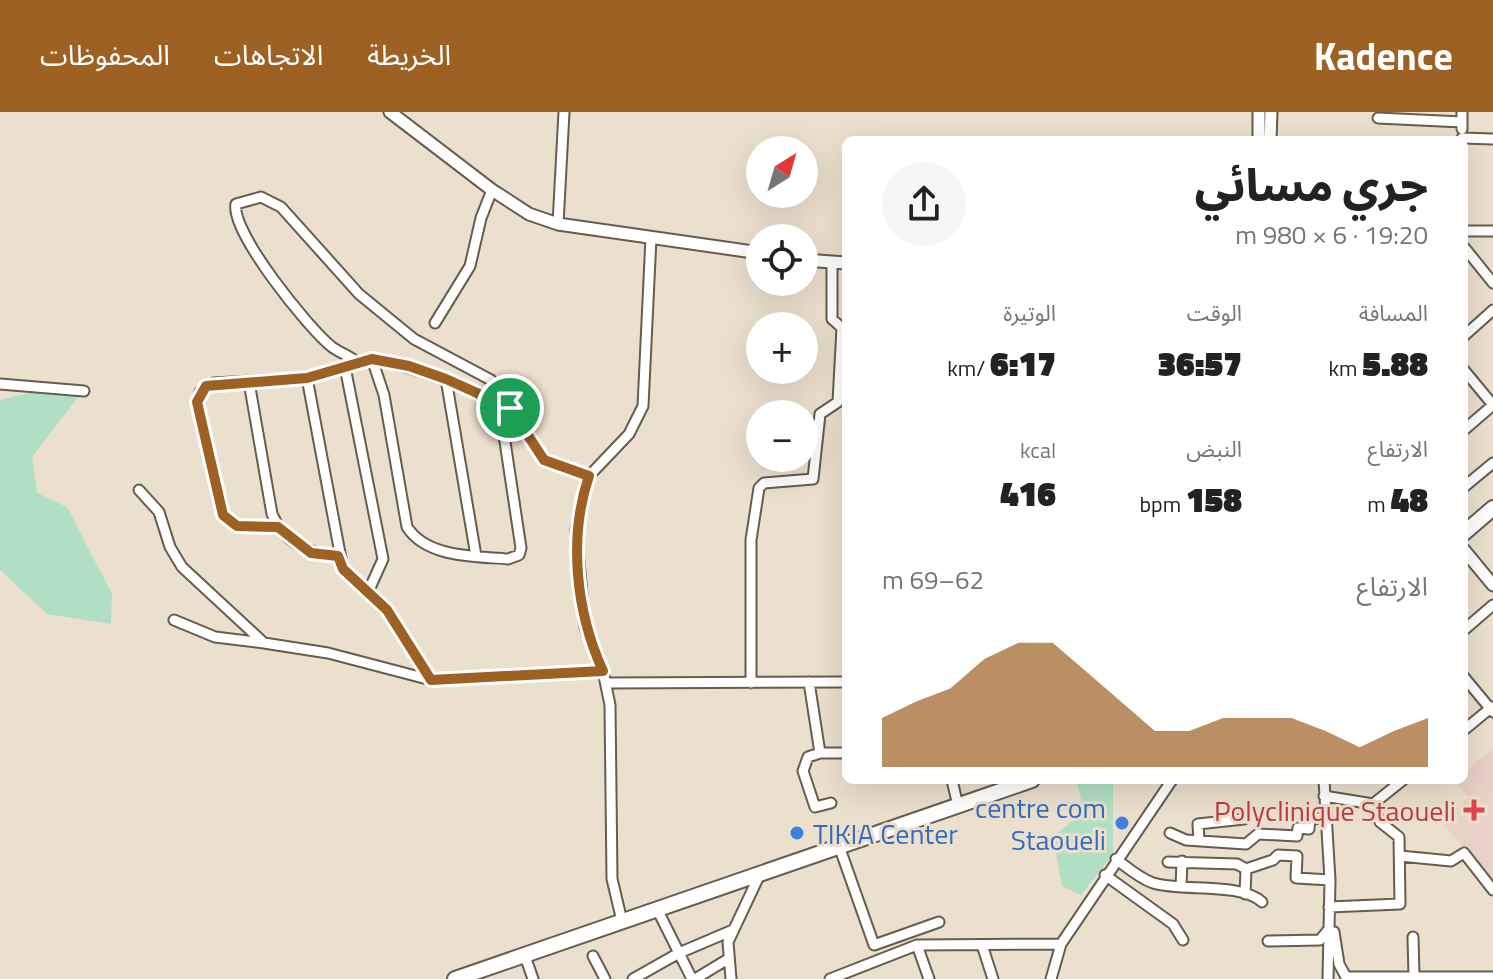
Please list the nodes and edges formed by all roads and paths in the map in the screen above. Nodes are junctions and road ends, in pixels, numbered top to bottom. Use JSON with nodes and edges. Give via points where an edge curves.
{"nodes":[{"id":1,"x":390,"y":112,"type":"edge"},
{"id":2,"x":564,"y":112,"type":"edge"},
{"id":3,"x":1259,"y":112,"type":"edge"},
{"id":4,"x":1271,"y":112,"type":"edge"},
{"id":5,"x":1462,"y":117,"type":"edge"},
{"id":6,"x":1378,"y":118,"type":"dead end"},
{"id":7,"x":1259,"y":136,"type":"edge"},
{"id":8,"x":1270,"y":136,"type":"edge"},
{"id":9,"x":1468,"y":139,"type":"edge"},
{"id":10,"x":1493,"y":139,"type":"edge"},
{"id":11,"x":492,"y":190,"type":"junction"},
{"id":12,"x":558,"y":224,"type":"junction"},
{"id":13,"x":1468,"y":231,"type":"edge"},
{"id":14,"x":1493,"y":231,"type":"edge"},
{"id":15,"x":651,"y":238,"type":"junction"},
{"id":16,"x":746,"y":251,"type":"edge"},
{"id":17,"x":1468,"y":252,"type":"edge"},
{"id":18,"x":818,"y":261,"type":"edge"},
{"id":19,"x":832,"y":262,"type":"junction"},
{"id":20,"x":842,"y":263,"type":"edge"},
{"id":21,"x":1493,"y":283,"type":"edge"},
{"id":22,"x":1493,"y":310,"type":"edge"},
{"id":23,"x":435,"y":323,"type":"dead end"},
{"id":24,"x":1468,"y":332,"type":"edge"},
{"id":25,"x":372,"y":359,"type":"junction"},
{"id":26,"x":358,"y":363,"type":"junction"},
{"id":27,"x":345,"y":367,"type":"junction"},
{"id":28,"x":1468,"y":375,"type":"edge"},
{"id":29,"x":307,"y":378,"type":"junction"},
{"id":30,"x":446,"y":379,"type":"junction"},
{"id":31,"x":249,"y":382,"type":"junction"},
{"id":32,"x":0,"y":384,"type":"edge"},
{"id":33,"x":84,"y":391,"type":"dead end"},
{"id":34,"x":499,"y":402,"type":"junction"},
{"id":35,"x":1493,"y":405,"type":"edge"},
{"id":36,"x":510,"y":408,"type":"junction"},
{"id":37,"x":1468,"y":427,"type":"edge"},
{"id":38,"x":1493,"y":463,"type":"edge"},
{"id":39,"x":589,"y":476,"type":"junction"},
{"id":40,"x":1468,"y":484,"type":"edge"},
{"id":41,"x":139,"y":490,"type":"dead end"},
{"id":42,"x":1493,"y":508,"type":"edge"},
{"id":43,"x":278,"y":527,"type":"junction"},
{"id":44,"x":1468,"y":530,"type":"edge"},
{"id":45,"x":1468,"y":555,"type":"edge"},
{"id":46,"x":338,"y":556,"type":"junction"},
{"id":47,"x":476,"y":556,"type":"junction"},
{"id":48,"x":1493,"y":585,"type":"edge"},
{"id":49,"x":369,"y":590,"type":"junction"},
{"id":50,"x":1493,"y":605,"type":"edge"},
{"id":51,"x":174,"y":620,"type":"dead end"},
{"id":52,"x":1468,"y":627,"type":"edge"},
{"id":53,"x":264,"y":643,"type":"junction"},
{"id":54,"x":603,"y":671,"type":"junction"},
{"id":55,"x":431,"y":680,"type":"junction"},
{"id":56,"x":809,"y":682,"type":"junction"},
{"id":57,"x":842,"y":682,"type":"edge"},
{"id":58,"x":1468,"y":682,"type":"edge"},
{"id":59,"x":606,"y":683,"type":"junction"},
{"id":60,"x":751,"y":683,"type":"junction"},
{"id":61,"x":1492,"y":709,"type":"edge"},
{"id":62,"x":1468,"y":727,"type":"edge"},
{"id":63,"x":820,"y":753,"type":"junction"},
{"id":64,"x":842,"y":753,"type":"edge"},
{"id":65,"x":953,"y":784,"type":"edge"},
{"id":66,"x":1021,"y":784,"type":"edge"},
{"id":67,"x":1169,"y":784,"type":"edge"},
{"id":68,"x":1324,"y":784,"type":"edge"},
{"id":69,"x":1398,"y":784,"type":"edge"},
{"id":70,"x":1324,"y":796,"type":"junction"},
{"id":71,"x":831,"y":803,"type":"dead end"},
{"id":72,"x":1373,"y":804,"type":"junction"},
{"id":73,"x":958,"y":806,"type":"junction"},
{"id":74,"x":1244,"y":819,"type":"dead end"},
{"id":75,"x":1326,"y":819,"type":"junction"},
{"id":76,"x":1170,"y":833,"type":"dead end"},
{"id":77,"x":1199,"y":841,"type":"junction"},
{"id":78,"x":1237,"y":845,"type":"junction"},
{"id":79,"x":839,"y":846,"type":"junction"},
{"id":80,"x":1400,"y":856,"type":"junction"},
{"id":81,"x":1116,"y":859,"type":"junction"},
{"id":82,"x":1182,"y":861,"type":"junction"},
{"id":83,"x":1168,"y":862,"type":"dead end"},
{"id":84,"x":1242,"y":866,"type":"junction"},
{"id":85,"x":760,"y":874,"type":"junction"},
{"id":86,"x":1105,"y":875,"type":"junction"},
{"id":87,"x":1330,"y":880,"type":"junction"},
{"id":88,"x":1181,"y":887,"type":"junction"},
{"id":89,"x":1493,"y":890,"type":"edge"},
{"id":90,"x":1245,"y":894,"type":"junction"},
{"id":91,"x":1262,"y":902,"type":"dead end"},
{"id":92,"x":1329,"y":907,"type":"junction"},
{"id":93,"x":657,"y":909,"type":"junction"},
{"id":94,"x":622,"y":921,"type":"junction"},
{"id":95,"x":939,"y":922,"type":"dead end"},
{"id":96,"x":733,"y":930,"type":"junction"},
{"id":97,"x":1329,"y":930,"type":"junction"},
{"id":98,"x":1413,"y":937,"type":"dead end"},
{"id":99,"x":1183,"y":940,"type":"dead end"},
{"id":100,"x":1268,"y":941,"type":"dead end"},
{"id":101,"x":1061,"y":944,"type":"junction"},
{"id":102,"x":917,"y":945,"type":"junction"},
{"id":103,"x":982,"y":945,"type":"junction"},
{"id":104,"x":679,"y":953,"type":"junction"},
{"id":105,"x":525,"y":956,"type":"junction"},
{"id":106,"x":593,"y":956,"type":"dead end"},
{"id":107,"x":728,"y":959,"type":"junction"},
{"id":108,"x":1334,"y":963,"type":"junction"},
{"id":109,"x":1408,"y":977,"type":"edge"},
{"id":110,"x":1493,"y":977,"type":"edge"},
{"id":111,"x":455,"y":979,"type":"edge"},
{"id":112,"x":533,"y":979,"type":"edge"},
{"id":113,"x":605,"y":979,"type":"edge"},
{"id":114,"x":633,"y":979,"type":"edge"},
{"id":115,"x":693,"y":979,"type":"edge"},
{"id":116,"x":731,"y":979,"type":"edge"},
{"id":117,"x":830,"y":979,"type":"edge"},
{"id":118,"x":929,"y":979,"type":"edge"},
{"id":119,"x":993,"y":979,"type":"edge"},
{"id":120,"x":1051,"y":979,"type":"edge"},
{"id":121,"x":1328,"y":979,"type":"edge"}],
"edges":[{"from":1,"to":11,"type":"main road"},
{"from":2,"to":12,"type":"street"},
{"from":3,"to":7,"type":"main road"},
{"from":4,"to":8,"type":"main road"},
{"from":5,"to":6,"type":"street"},
{"from":9,"to":10,"type":"street"},
{"from":11,"to":12,"type":"main road","via":[[529,214]]},
{"from":11,"to":23,"type":"street","via":[[470,266]]},
{"from":12,"to":15,"type":"main road"},
{"from":13,"to":14,"type":"street"},
{"from":15,"to":16,"type":"main road"},
{"from":15,"to":39,"type":"street","via":[[643,406],[629,434]]},
{"from":17,"to":21,"type":"street"},
{"from":18,"to":19,"type":"main road"},
{"from":19,"to":20,"type":"main road"},
{"from":19,"to":60,"type":"street","via":[[832,319],[842,328],[838,402],[820,414],[813,479],[764,483],[759,488],[751,540]]},
{"from":22,"to":24,"type":"street"},
{"from":25,"to":26,"type":"street"},
{"from":25,"to":30,"type":"street"},
{"from":25,"to":47,"type":"street","via":[[384,395],[407,527],[435,549]]},
{"from":26,"to":27,"type":"street"},
{"from":26,"to":36,"type":"street","via":[[332,347],[278,284],[247,243],[234,215],[236,204],[261,197],[281,207],[359,294],[414,339],[491,380]]},
{"from":27,"to":29,"type":"street"},
{"from":27,"to":49,"type":"street","via":[[383,559]]},
{"from":28,"to":35,"type":"street"},
{"from":29,"to":31,"type":"street"},
{"from":29,"to":46,"type":"street"},
{"from":30,"to":34,"type":"street"},
{"from":30,"to":47,"type":"street"},
{"from":31,"to":43,"type":"street"},
{"from":31,"to":43,"type":"street","via":[[206,386],[197,402],[223,515],[237,526]]},
{"from":32,"to":33,"type":"street"},
{"from":34,"to":36,"type":"street"},
{"from":34,"to":47,"type":"street","via":[[521,548],[519,555],[508,559]]},
{"from":35,"to":37,"type":"street"},
{"from":36,"to":39,"type":"street","via":[[544,460]]},
{"from":38,"to":40,"type":"street"},
{"from":39,"to":54,"type":"street","via":[[576,529],[585,627]]},
{"from":41,"to":53,"type":"street","via":[[159,512],[182,567]]},
{"from":42,"to":44,"type":"highway"},
{"from":43,"to":46,"type":"street","via":[[311,553]]},
{"from":45,"to":48,"type":"main road"},
{"from":46,"to":49,"type":"street","via":[[343,569]]},
{"from":49,"to":55,"type":"street"},
{"from":50,"to":52,"type":"street"},
{"from":51,"to":53,"type":"street","via":[[215,637]]},
{"from":53,"to":55,"type":"street","via":[[328,653]]},
{"from":54,"to":55,"type":"street"},
{"from":54,"to":59,"type":"street"},
{"from":56,"to":57,"type":"street"},
{"from":56,"to":60,"type":"street"},
{"from":56,"to":63,"type":"street"},
{"from":58,"to":61,"type":"street"},
{"from":59,"to":60,"type":"street"},
{"from":59,"to":94,"type":"street","via":[[612,879]]},
{"from":61,"to":62,"type":"street"},
{"from":63,"to":64,"type":"street"},
{"from":63,"to":71,"type":"street","via":[[808,757],[803,771],[815,807]]},
{"from":65,"to":73,"type":"street"},
{"from":66,"to":73,"type":"highway"},
{"from":67,"to":81,"type":"street"},
{"from":68,"to":70,"type":"street"},
{"from":69,"to":72,"type":"street"},
{"from":70,"to":72,"type":"street"},
{"from":70,"to":75,"type":"street"},
{"from":72,"to":80,"type":"street","via":[[1380,822],[1399,837]]},
{"from":73,"to":79,"type":"highway"},
{"from":74,"to":77,"type":"street","via":[[1198,824]]},
{"from":75,"to":78,"type":"street","via":[[1310,818],[1309,829],[1298,828],[1297,836],[1258,834]]},
{"from":75,"to":87,"type":"street"},
{"from":76,"to":77,"type":"street"},
{"from":77,"to":78,"type":"street"},
{"from":78,"to":84,"type":"street"},
{"from":79,"to":85,"type":"highway"},
{"from":79,"to":95,"type":"street","via":[[874,945]]},
{"from":80,"to":89,"type":"street","via":[[1451,861],[1464,853]]},
{"from":80,"to":92,"type":"street","via":[[1400,904]]},
{"from":81,"to":86,"type":"street"},
{"from":81,"to":88,"type":"street","via":[[1143,878]]},
{"from":82,"to":83,"type":"street"},
{"from":82,"to":84,"type":"street"},
{"from":82,"to":88,"type":"street"},
{"from":84,"to":87,"type":"street","via":[[1278,855],[1297,856],[1296,878]]},
{"from":84,"to":90,"type":"street"},
{"from":85,"to":93,"type":"highway"},
{"from":85,"to":96,"type":"street"},
{"from":86,"to":99,"type":"street","via":[[1173,924]]},
{"from":86,"to":101,"type":"street"},
{"from":87,"to":92,"type":"street"},
{"from":88,"to":90,"type":"street"},
{"from":90,"to":91,"type":"street"},
{"from":92,"to":97,"type":"street"},
{"from":93,"to":94,"type":"highway"},
{"from":93,"to":104,"type":"street"},
{"from":94,"to":105,"type":"highway"},
{"from":96,"to":104,"type":"street"},
{"from":96,"to":107,"type":"street"},
{"from":97,"to":100,"type":"street","via":[[1320,940]]},
{"from":97,"to":108,"type":"street"},
{"from":98,"to":109,"type":"street"},
{"from":101,"to":103,"type":"street"},
{"from":101,"to":120,"type":"street"},
{"from":102,"to":103,"type":"street"},
{"from":102,"to":117,"type":"street"},
{"from":102,"to":118,"type":"street"},
{"from":103,"to":119,"type":"street"},
{"from":104,"to":114,"type":"street"},
{"from":104,"to":115,"type":"street"},
{"from":105,"to":111,"type":"highway"},
{"from":105,"to":112,"type":"street"},
{"from":106,"to":113,"type":"street"},
{"from":107,"to":115,"type":"street"},
{"from":107,"to":116,"type":"street"},
{"from":108,"to":109,"type":"street","via":[[1346,977]]},
{"from":108,"to":121,"type":"street"},
{"from":109,"to":110,"type":"street"}]}
